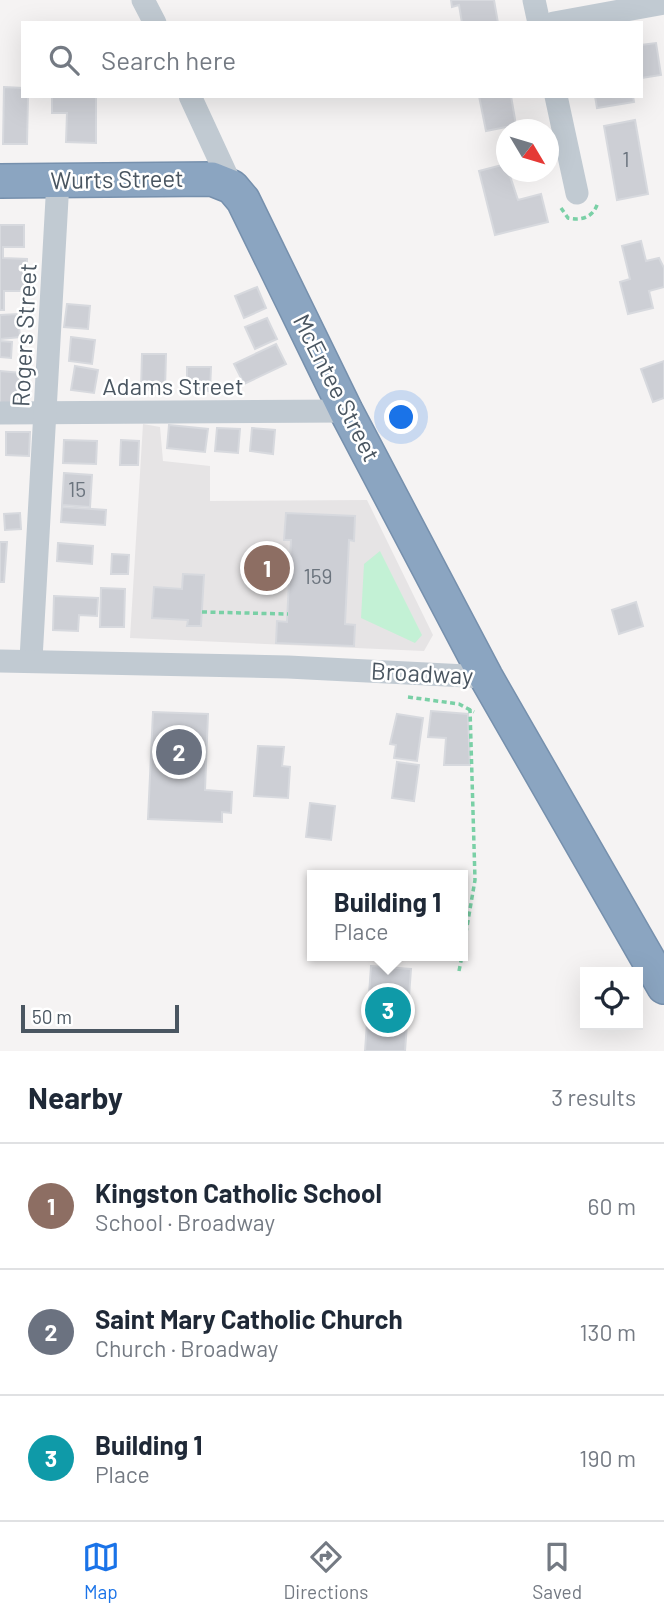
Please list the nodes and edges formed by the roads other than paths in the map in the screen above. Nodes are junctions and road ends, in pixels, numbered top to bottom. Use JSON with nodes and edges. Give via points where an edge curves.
{"nodes":[{"id":1,"x":144,"y":0,"type":"edge"},
{"id":2,"x":534,"y":0,"type":"edge"},
{"id":3,"x":664,"y":3,"type":"edge"},
{"id":4,"x":154,"y":21,"type":"edge"},
{"id":5,"x":539,"y":21,"type":"edge"},
{"id":6,"x":565,"y":21,"type":"edge"},
{"id":7,"x":191,"y":98,"type":"edge"},
{"id":8,"x":555,"y":98,"type":"edge"},
{"id":9,"x":0,"y":181,"type":"edge"},
{"id":10,"x":58,"y":181,"type":"junction"},
{"id":11,"x":232,"y":187,"type":"junction"},
{"id":12,"x":577,"y":193,"type":"dead end"},
{"id":13,"x":346,"y":411,"type":"junction"},
{"id":14,"x":0,"y":413,"type":"edge"},
{"id":15,"x":47,"y":413,"type":"junction"},
{"id":16,"x":31,"y":659,"type":"junction"},
{"id":17,"x":0,"y":661,"type":"edge"},
{"id":18,"x":486,"y":677,"type":"junction"},
{"id":19,"x":664,"y":987,"type":"edge"}],
"edges":[{"from":1,"to":4,"type":"street"},
{"from":2,"to":5,"type":"street"},
{"from":3,"to":6,"type":"street"},
{"from":7,"to":11,"type":"street","name":"McEntee Street"},
{"from":8,"to":12,"type":"street"},
{"from":9,"to":10,"type":"highway","name":"Wurts Street"},
{"from":10,"to":11,"type":"highway","name":"Wurts Street","via":[[212,179]]},
{"from":10,"to":15,"type":"street","name":"Rogers Street"},
{"from":11,"to":13,"type":"highway","name":"McEntee Street","via":[[243,200]]},
{"from":13,"to":15,"type":"street","name":"Adams Street"},
{"from":13,"to":18,"type":"highway","name":"McEntee Street"},
{"from":14,"to":15,"type":"street","name":"Adams Street"},
{"from":15,"to":16,"type":"street","name":"Rogers Street"},
{"from":16,"to":17,"type":"street","name":"Broadway"},
{"from":16,"to":18,"type":"street","name":"Broadway"},
{"from":18,"to":19,"type":"highway","name":"Broadway"}]}
